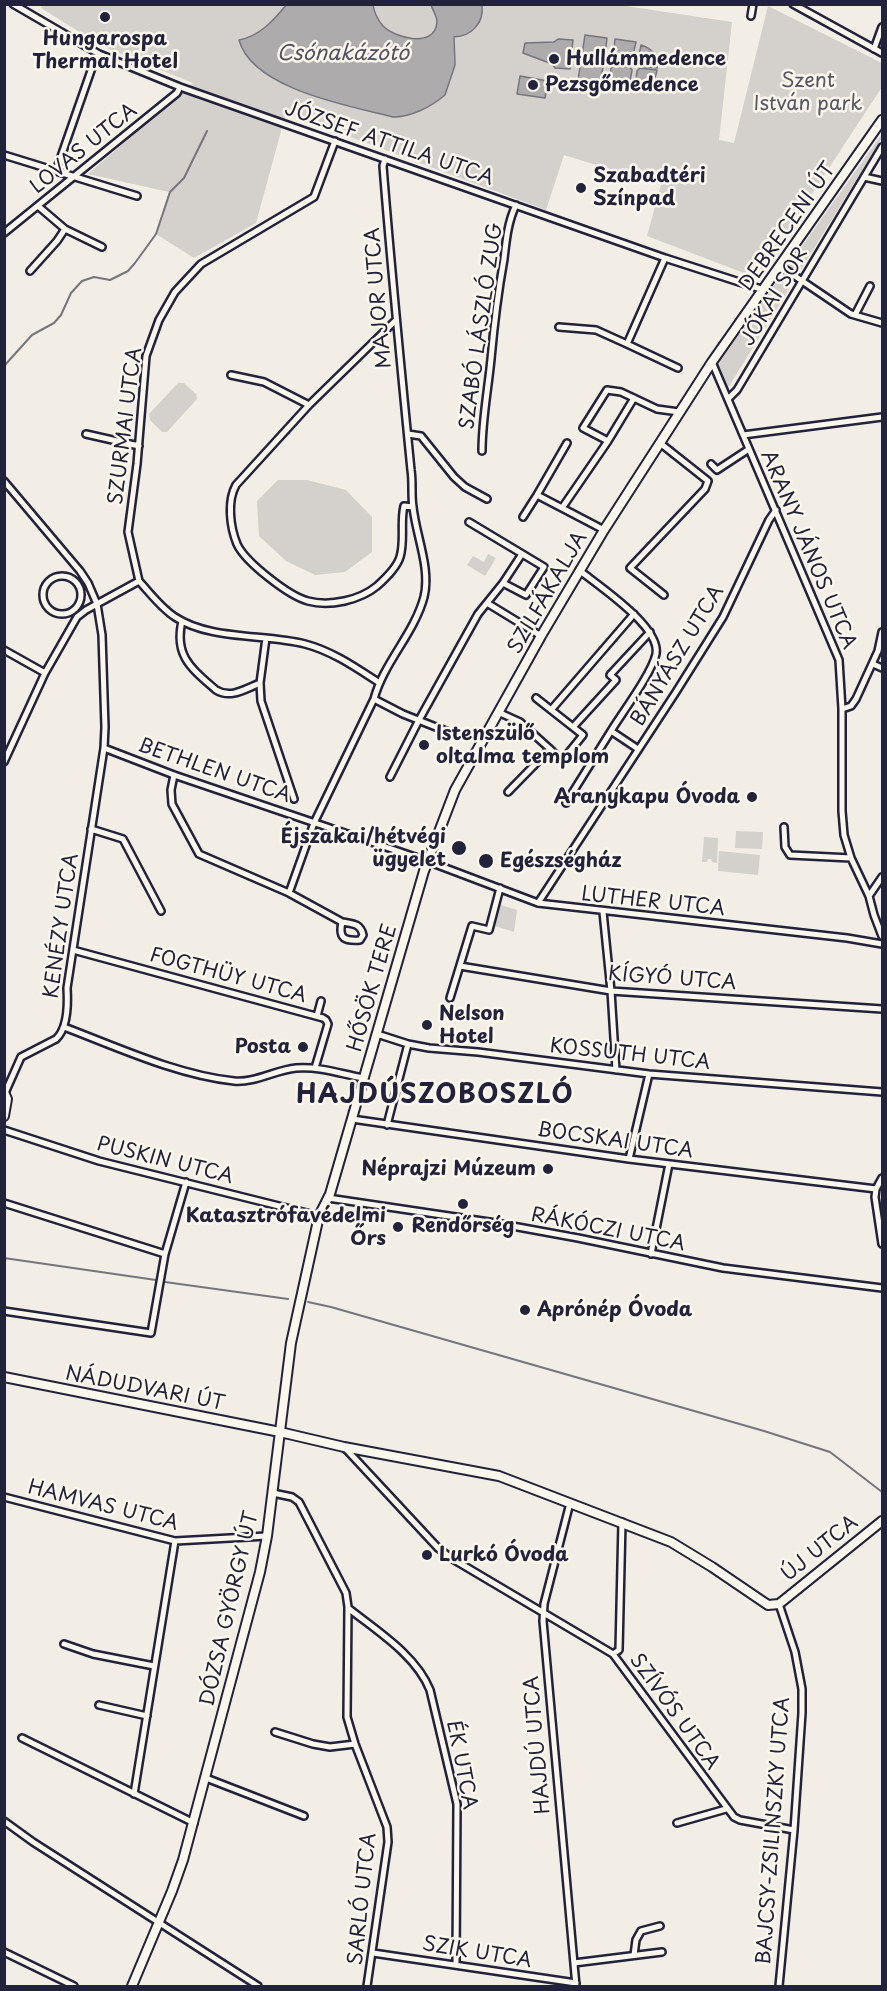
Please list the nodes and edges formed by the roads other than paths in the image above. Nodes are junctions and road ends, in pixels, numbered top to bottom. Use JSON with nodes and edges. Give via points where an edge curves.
{"nodes":[{"id":1,"x":13,"y":4,"type":"edge"},
{"id":2,"x":753,"y":4,"type":"edge"},
{"id":3,"x":793,"y":4,"type":"edge"},
{"id":4,"x":752,"y":16,"type":"dead end"},
{"id":5,"x":882,"y":27,"type":"edge"},
{"id":6,"x":874,"y":49,"type":"junction"},
{"id":7,"x":882,"y":53,"type":"edge"},
{"id":8,"x":99,"y":54,"type":"junction"},
{"id":9,"x":180,"y":87,"type":"junction"},
{"id":10,"x":882,"y":120,"type":"edge"},
{"id":11,"x":335,"y":141,"type":"junction"},
{"id":12,"x":882,"y":147,"type":"edge"},
{"id":13,"x":4,"y":154,"type":"edge"},
{"id":14,"x":386,"y":159,"type":"junction"},
{"id":15,"x":56,"y":171,"type":"junction"},
{"id":16,"x":74,"y":176,"type":"junction"},
{"id":17,"x":864,"y":177,"type":"junction"},
{"id":18,"x":882,"y":180,"type":"edge"},
{"id":19,"x":137,"y":196,"type":"dead end"},
{"id":20,"x":516,"y":205,"type":"junction"},
{"id":21,"x":38,"y":206,"type":"junction"},
{"id":22,"x":65,"y":229,"type":"junction"},
{"id":23,"x":4,"y":233,"type":"edge"},
{"id":24,"x":102,"y":247,"type":"dead end"},
{"id":25,"x":665,"y":258,"type":"junction"},
{"id":26,"x":780,"y":266,"type":"junction"},
{"id":27,"x":30,"y":271,"type":"dead end"},
{"id":28,"x":801,"y":282,"type":"junction"},
{"id":29,"x":870,"y":286,"type":"dead end"},
{"id":30,"x":764,"y":290,"type":"junction"},
{"id":31,"x":855,"y":315,"type":"junction"},
{"id":32,"x":395,"y":321,"type":"junction"},
{"id":33,"x":882,"y":323,"type":"edge"},
{"id":34,"x":559,"y":327,"type":"dead end"},
{"id":35,"x":627,"y":344,"type":"junction"},
{"id":36,"x":719,"y":353,"type":"joint"},
{"id":37,"x":712,"y":362,"type":"junction"},
{"id":38,"x":678,"y":368,"type":"dead end"},
{"id":39,"x":231,"y":375,"type":"dead end"},
{"id":40,"x":634,"y":398,"type":"junction"},
{"id":41,"x":728,"y":399,"type":"junction"},
{"id":42,"x":309,"y":405,"type":"junction"},
{"id":43,"x":680,"y":412,"type":"junction"},
{"id":44,"x":882,"y":417,"type":"edge"},
{"id":45,"x":86,"y":434,"type":"dead end"},
{"id":46,"x":408,"y":434,"type":"junction"},
{"id":47,"x":743,"y":435,"type":"junction"},
{"id":48,"x":608,"y":441,"type":"junction"},
{"id":49,"x":567,"y":443,"type":"dead end"},
{"id":50,"x":660,"y":443,"type":"junction"},
{"id":51,"x":139,"y":446,"type":"junction"},
{"id":52,"x":749,"y":449,"type":"junction"},
{"id":53,"x":482,"y":451,"type":"dead end"},
{"id":54,"x":711,"y":464,"type":"dead end"},
{"id":55,"x":4,"y":482,"type":"edge"},
{"id":56,"x":537,"y":495,"type":"junction"},
{"id":57,"x":487,"y":498,"type":"dead end"},
{"id":58,"x":413,"y":507,"type":"junction"},
{"id":59,"x":562,"y":508,"type":"junction"},
{"id":60,"x":776,"y":510,"type":"junction"},
{"id":61,"x":523,"y":517,"type":"dead end"},
{"id":62,"x":469,"y":522,"type":"dead end"},
{"id":63,"x":604,"y":530,"type":"junction"},
{"id":64,"x":522,"y":554,"type":"junction"},
{"id":65,"x":579,"y":570,"type":"junction"},
{"id":66,"x":139,"y":581,"type":"junction"},
{"id":67,"x":502,"y":583,"type":"junction"},
{"id":68,"x":664,"y":595,"type":"dead end"},
{"id":69,"x":487,"y":603,"type":"junction"},
{"id":70,"x":97,"y":604,"type":"junction"},
{"id":71,"x":72,"y":611,"type":"junction"},
{"id":72,"x":634,"y":614,"type":"junction"},
{"id":73,"x":77,"y":617,"type":"junction"},
{"id":74,"x":182,"y":621,"type":"junction"},
{"id":75,"x":650,"y":632,"type":"junction"},
{"id":76,"x":882,"y":632,"type":"edge"},
{"id":77,"x":541,"y":636,"type":"junction"},
{"id":78,"x":266,"y":638,"type":"junction"},
{"id":79,"x":4,"y":650,"type":"edge"},
{"id":80,"x":873,"y":664,"type":"junction"},
{"id":81,"x":882,"y":668,"type":"edge"},
{"id":82,"x":45,"y":673,"type":"junction"},
{"id":83,"x":378,"y":682,"type":"junction"},
{"id":84,"x":260,"y":683,"type":"junction"},
{"id":85,"x":536,"y":698,"type":"dead end"},
{"id":86,"x":374,"y":699,"type":"junction"},
{"id":87,"x":842,"y":709,"type":"junction"},
{"id":88,"x":551,"y":710,"type":"junction"},
{"id":89,"x":498,"y":712,"type":"junction"},
{"id":90,"x":419,"y":720,"type":"junction"},
{"id":91,"x":573,"y":727,"type":"junction"},
{"id":92,"x":611,"y":731,"type":"junction"},
{"id":93,"x":456,"y":735,"type":"dead end"},
{"id":94,"x":104,"y":748,"type":"junction"},
{"id":95,"x":550,"y":749,"type":"junction"},
{"id":96,"x":638,"y":749,"type":"junction"},
{"id":97,"x":4,"y":762,"type":"edge"},
{"id":98,"x":174,"y":775,"type":"junction"},
{"id":99,"x":390,"y":777,"type":"dead end"},
{"id":100,"x":508,"y":792,"type":"dead end"},
{"id":101,"x":294,"y":799,"type":"dead end"},
{"id":102,"x":566,"y":803,"type":"dead end"},
{"id":103,"x":314,"y":822,"type":"junction"},
{"id":104,"x":784,"y":827,"type":"dead end"},
{"id":105,"x":91,"y":829,"type":"junction"},
{"id":106,"x":851,"y":858,"type":"junction"},
{"id":107,"x":428,"y":861,"type":"junction"},
{"id":108,"x":882,"y":877,"type":"edge"},
{"id":109,"x":500,"y":888,"type":"junction"},
{"id":110,"x":289,"y":893,"type":"junction"},
{"id":111,"x":869,"y":896,"type":"junction"},
{"id":112,"x":538,"y":903,"type":"junction"},
{"id":113,"x":161,"y":911,"type":"dead end"},
{"id":114,"x":603,"y":912,"type":"junction"},
{"id":115,"x":342,"y":922,"type":"junction"},
{"id":116,"x":882,"y":936,"type":"edge"},
{"id":117,"x":882,"y":944,"type":"edge"},
{"id":118,"x":73,"y":950,"type":"junction"},
{"id":119,"x":460,"y":966,"type":"junction"},
{"id":120,"x":611,"y":991,"type":"junction"},
{"id":121,"x":450,"y":998,"type":"dead end"},
{"id":122,"x":321,"y":1001,"type":"dead end"},
{"id":123,"x":882,"y":1009,"type":"edge"},
{"id":124,"x":316,"y":1016,"type":"junction"},
{"id":125,"x":64,"y":1027,"type":"junction"},
{"id":126,"x":377,"y":1034,"type":"junction"},
{"id":127,"x":408,"y":1044,"type":"junction"},
{"id":128,"x":315,"y":1068,"type":"junction"},
{"id":129,"x":616,"y":1070,"type":"junction"},
{"id":130,"x":649,"y":1074,"type":"junction"},
{"id":131,"x":363,"y":1078,"type":"junction"},
{"id":132,"x":5,"y":1092,"type":"edge"},
{"id":133,"x":882,"y":1092,"type":"edge"},
{"id":134,"x":4,"y":1116,"type":"edge"},
{"id":135,"x":352,"y":1119,"type":"junction"},
{"id":136,"x":387,"y":1125,"type":"junction"},
{"id":137,"x":4,"y":1130,"type":"edge"},
{"id":138,"x":629,"y":1159,"type":"junction"},
{"id":139,"x":669,"y":1164,"type":"junction"},
{"id":140,"x":882,"y":1178,"type":"edge"},
{"id":141,"x":186,"y":1182,"type":"junction"},
{"id":142,"x":876,"y":1189,"type":"junction"},
{"id":143,"x":329,"y":1196,"type":"junction"},
{"id":144,"x":4,"y":1203,"type":"edge"},
{"id":145,"x":319,"y":1216,"type":"junction"},
{"id":146,"x":882,"y":1244,"type":"edge"},
{"id":147,"x":165,"y":1254,"type":"junction"},
{"id":148,"x":651,"y":1254,"type":"junction"},
{"id":149,"x":882,"y":1288,"type":"edge"},
{"id":150,"x":4,"y":1311,"type":"edge"},
{"id":151,"x":4,"y":1377,"type":"edge"},
{"id":152,"x":280,"y":1432,"type":"junction"},
{"id":153,"x":344,"y":1447,"type":"junction"},
{"id":154,"x":273,"y":1492,"type":"junction"},
{"id":155,"x":4,"y":1497,"type":"edge"},
{"id":156,"x":570,"y":1503,"type":"junction"},
{"id":157,"x":882,"y":1521,"type":"edge"},
{"id":158,"x":622,"y":1522,"type":"junction"},
{"id":159,"x":267,"y":1536,"type":"junction"},
{"id":160,"x":175,"y":1541,"type":"junction"},
{"id":161,"x":779,"y":1604,"type":"junction"},
{"id":162,"x":348,"y":1607,"type":"junction"},
{"id":163,"x":543,"y":1611,"type":"junction"},
{"id":164,"x":64,"y":1644,"type":"dead end"},
{"id":165,"x":613,"y":1654,"type":"junction"},
{"id":166,"x":154,"y":1666,"type":"junction"},
{"id":167,"x":99,"y":1705,"type":"dead end"},
{"id":168,"x":147,"y":1716,"type":"junction"},
{"id":169,"x":275,"y":1732,"type":"dead end"},
{"id":170,"x":22,"y":1738,"type":"dead end"},
{"id":171,"x":355,"y":1743,"type":"junction"},
{"id":172,"x":206,"y":1778,"type":"junction"},
{"id":173,"x":134,"y":1794,"type":"junction"},
{"id":174,"x":726,"y":1809,"type":"junction"},
{"id":175,"x":304,"y":1816,"type":"dead end"},
{"id":176,"x":4,"y":1821,"type":"edge"},
{"id":177,"x":194,"y":1823,"type":"junction"},
{"id":178,"x":677,"y":1823,"type":"dead end"},
{"id":179,"x":794,"y":1830,"type":"junction"},
{"id":180,"x":159,"y":1923,"type":"junction"},
{"id":181,"x":660,"y":1926,"type":"dead end"},
{"id":182,"x":4,"y":1952,"type":"edge"},
{"id":183,"x":662,"y":1952,"type":"dead end"},
{"id":184,"x":373,"y":1953,"type":"junction"},
{"id":185,"x":634,"y":1955,"type":"junction"},
{"id":186,"x":574,"y":1963,"type":"junction"},
{"id":187,"x":456,"y":1964,"type":"junction"},
{"id":188,"x":576,"y":1985,"type":"edge"},
{"id":189,"x":74,"y":1986,"type":"edge"},
{"id":190,"x":132,"y":1986,"type":"edge"},
{"id":191,"x":258,"y":1986,"type":"edge"},
{"id":192,"x":368,"y":1986,"type":"edge"},
{"id":193,"x":778,"y":1986,"type":"edge"}],
"edges":[{"from":1,"to":8,"type":"street","name":"JÓZSEF ATTILA UTCA"},
{"from":2,"to":4,"type":"street"},
{"from":3,"to":6,"type":"street"},
{"from":5,"to":6,"type":"street"},
{"from":6,"to":7,"type":"street"},
{"from":8,"to":9,"type":"street","name":"JÓZSEF ATTILA UTCA"},
{"from":8,"to":15,"type":"street"},
{"from":9,"to":11,"type":"street","name":"JÓZSEF ATTILA UTCA"},
{"from":9,"to":16,"type":"street","name":"LOVAS UTCA"},
{"from":10,"to":26,"type":"main road","name":"DEBRECENI ÚT"},
{"from":11,"to":14,"type":"street","name":"JÓZSEF ATTILA UTCA"},
{"from":11,"to":51,"type":"street","name":"SZURMAI UTCA","via":[[314,197],[201,264],[175,292],[159,320],[146,356]]},
{"from":12,"to":17,"type":"street","name":"JÓKAI SOR"},
{"from":13,"to":15,"type":"street"},
{"from":14,"to":20,"type":"street","name":"JÓZSEF ATTILA UTCA"},
{"from":14,"to":32,"type":"street","name":"MAJOR UTCA","via":[[382,166]]},
{"from":15,"to":16,"type":"street"},
{"from":16,"to":19,"type":"street"},
{"from":16,"to":21,"type":"street","name":"LOVAS UTCA"},
{"from":17,"to":18,"type":"street"},
{"from":17,"to":28,"type":"street","name":"JÓKAI SOR"},
{"from":20,"to":25,"type":"street","name":"JÓZSEF ATTILA UTCA"},
{"from":20,"to":53,"type":"street","name":"SZABÓ LÁSZLÓ ZUG","via":[[493,326]]},
{"from":21,"to":22,"type":"street"},
{"from":21,"to":23,"type":"street","name":"LOVAS UTCA"},
{"from":22,"to":24,"type":"street"},
{"from":22,"to":27,"type":"street"},
{"from":25,"to":30,"type":"street","name":"JÓZSEF ATTILA UTCA"},
{"from":25,"to":35,"type":"street"},
{"from":26,"to":28,"type":"street"},
{"from":26,"to":30,"type":"main road","name":"DEBRECENI ÚT"},
{"from":28,"to":31,"type":"street"},
{"from":28,"to":41,"type":"street","name":"JÓKAI SOR"},
{"from":29,"to":31,"type":"street"},
{"from":30,"to":36,"type":"main road","name":"DEBRECENI ÚT"},
{"from":31,"to":33,"type":"street"},
{"from":32,"to":42,"type":"street"},
{"from":32,"to":46,"type":"street","name":"MAJOR UTCA"},
{"from":34,"to":35,"type":"street","via":[[596,330]]},
{"from":35,"to":38,"type":"street"},
{"from":36,"to":37,"type":"main road","name":"SZILFÁKALJA"},
{"from":37,"to":41,"type":"street","name":"ARANY JÁNOS UTCA"},
{"from":37,"to":43,"type":"main road","name":"SZILFÁKALJA"},
{"from":39,"to":42,"type":"street","via":[[264,382]]},
{"from":40,"to":43,"type":"street","via":[[657,409]]},
{"from":40,"to":48,"type":"street"},
{"from":40,"to":48,"type":"street","via":[[607,390],[583,428]]},
{"from":41,"to":47,"type":"street","name":"ARANY JÁNOS UTCA"},
{"from":42,"to":58,"type":"street","via":[[231,493],[237,545],[245,556],[268,578],[307,601],[360,598],[395,567],[400,557],[404,506]]},
{"from":43,"to":50,"type":"main road","name":"SZILFÁKALJA"},
{"from":44,"to":47,"type":"street"},
{"from":45,"to":51,"type":"street"},
{"from":46,"to":57,"type":"street","via":[[421,436],[454,477]]},
{"from":46,"to":58,"type":"street","name":"MAJOR UTCA"},
{"from":47,"to":52,"type":"street","name":"ARANY JÁNOS UTCA"},
{"from":48,"to":59,"type":"street"},
{"from":49,"to":56,"type":"street"},
{"from":50,"to":63,"type":"main road","name":"SZILFÁKALJA"},
{"from":50,"to":68,"type":"street","via":[[708,481],[705,489],[630,568]]},
{"from":51,"to":66,"type":"street","name":"SZURMAI UTCA","via":[[128,532]]},
{"from":52,"to":54,"type":"street","via":[[717,470]]},
{"from":52,"to":60,"type":"street","name":"ARANY JÁNOS UTCA"},
{"from":55,"to":70,"type":"street","name":"KENÉZY UTCA","via":[[80,571]]},
{"from":56,"to":59,"type":"street"},
{"from":56,"to":61,"type":"street"},
{"from":58,"to":83,"type":"street","name":"MAJOR UTCA","via":[[425,574],[424,596]]},
{"from":59,"to":63,"type":"street"},
{"from":60,"to":87,"type":"street","name":"ARANY JÁNOS UTCA","via":[[836,649]]},
{"from":60,"to":96,"type":"street","name":"BÁNYÁSZ UTCA","via":[[723,617]]},
{"from":62,"to":64,"type":"street"},
{"from":63,"to":65,"type":"main road","name":"SZILFÁKALJA"},
{"from":64,"to":67,"type":"street"},
{"from":64,"to":67,"type":"street","via":[[544,567],[526,595]]},
{"from":65,"to":72,"type":"street"},
{"from":65,"to":77,"type":"main road","name":"SZILFÁKALJA"},
{"from":66,"to":70,"type":"street"},
{"from":66,"to":74,"type":"street","via":[[170,614]]},
{"from":67,"to":69,"type":"street"},
{"from":69,"to":77,"type":"street"},
{"from":69,"to":90,"type":"street"},
{"from":70,"to":73,"type":"street"},
{"from":70,"to":94,"type":"street","name":"KENÉZY UTCA","via":[[102,635]]},
{"from":71,"to":71,"type":"street","via":[[56,613],[46,604],[44,588],[52,578],[67,576],[79,585],[81,599]]},
{"from":71,"to":73,"type":"street"},
{"from":72,"to":75,"type":"street"},
{"from":72,"to":88,"type":"street"},
{"from":73,"to":82,"type":"street"},
{"from":74,"to":78,"type":"street","via":[[211,631]]},
{"from":74,"to":84,"type":"street","via":[[179,634],[183,654],[216,690],[233,694]]},
{"from":75,"to":91,"type":"street","via":[[610,675],[616,680]]},
{"from":75,"to":92,"type":"street","via":[[656,652],[651,667]]},
{"from":76,"to":80,"type":"street"},
{"from":77,"to":89,"type":"main road","name":"SZILFÁKALJA"},
{"from":78,"to":83,"type":"street","via":[[316,647]]},
{"from":78,"to":84,"type":"street"},
{"from":79,"to":82,"type":"street"},
{"from":80,"to":81,"type":"street"},
{"from":80,"to":87,"type":"street","via":[[856,699]]},
{"from":82,"to":97,"type":"street"},
{"from":83,"to":86,"type":"street","name":"MAJOR UTCA"},
{"from":84,"to":101,"type":"street","via":[[264,712]]},
{"from":85,"to":88,"type":"street"},
{"from":86,"to":90,"type":"street"},
{"from":86,"to":103,"type":"street","name":"MAJOR UTCA"},
{"from":87,"to":106,"type":"street","name":"ARANY JÁNOS UTCA","via":[[842,822]]},
{"from":88,"to":91,"type":"street"},
{"from":89,"to":95,"type":"street","via":[[520,722]]},
{"from":89,"to":107,"type":"main road","name":"SZILFÁKALJA","via":[[452,798]]},
{"from":90,"to":93,"type":"street"},
{"from":90,"to":99,"type":"street"},
{"from":91,"to":95,"type":"street","via":[[583,735],[562,761]]},
{"from":92,"to":96,"type":"street"},
{"from":92,"to":102,"type":"street"},
{"from":94,"to":98,"type":"street","name":"BETHLEN UTCA"},
{"from":94,"to":105,"type":"street","name":"KENÉZY UTCA"},
{"from":95,"to":100,"type":"street"},
{"from":96,"to":112,"type":"street","name":"BÁNYÁSZ UTCA"},
{"from":98,"to":103,"type":"street","name":"BETHLEN UTCA"},
{"from":98,"to":110,"type":"street","via":[[172,804],[199,854]]},
{"from":103,"to":107,"type":"street","name":"BETHLEN UTCA"},
{"from":103,"to":110,"type":"street"},
{"from":104,"to":106,"type":"street","via":[[785,847],[790,855]]},
{"from":105,"to":113,"type":"street","name":"KENÉZY UTCA","via":[[123,839]]},
{"from":105,"to":118,"type":"street","name":"KENÉZY UTCA"},
{"from":106,"to":111,"type":"street","name":"ARANY JÁNOS UTCA"},
{"from":107,"to":109,"type":"street","name":"LUTHER UTCA"},
{"from":107,"to":126,"type":"main road","name":"HŐSÖK TERE"},
{"from":108,"to":111,"type":"street"},
{"from":109,"to":112,"type":"street","name":"LUTHER UTCA"},
{"from":109,"to":119,"type":"street","via":[[489,930],[472,926]]},
{"from":110,"to":115,"type":"street"},
{"from":111,"to":116,"type":"street","name":"ARANY JÁNOS UTCA"},
{"from":112,"to":114,"type":"street","name":"LUTHER UTCA"},
{"from":114,"to":117,"type":"street","name":"LUTHER UTCA"},
{"from":114,"to":120,"type":"street"},
{"from":115,"to":115,"type":"street","via":[[358,925],[363,935],[360,940],[342,936]]},
{"from":118,"to":124,"type":"street","name":"FOGTHÜY UTCA"},
{"from":118,"to":125,"type":"street","name":"KENÉZY UTCA"},
{"from":119,"to":120,"type":"street","name":"KÍGYÓ UTCA"},
{"from":119,"to":121,"type":"street"},
{"from":120,"to":123,"type":"street","name":"KÍGYÓ UTCA"},
{"from":120,"to":129,"type":"street"},
{"from":122,"to":124,"type":"street"},
{"from":124,"to":128,"type":"street","name":"FOGTHÜY UTCA","via":[[328,1024]]},
{"from":125,"to":128,"type":"street","via":[[198,1075],[234,1081],[294,1068]]},
{"from":125,"to":132,"type":"street","via":[[56,1039],[21,1057]]},
{"from":126,"to":127,"type":"street","name":"KOSSUTH UTCA"},
{"from":126,"to":131,"type":"main road","name":"HŐSÖK TERE"},
{"from":127,"to":129,"type":"street","name":"KOSSUTH UTCA"},
{"from":127,"to":136,"type":"street"},
{"from":128,"to":131,"type":"street"},
{"from":129,"to":130,"type":"street","name":"KOSSUTH UTCA"},
{"from":130,"to":133,"type":"street","name":"KOSSUTH UTCA"},
{"from":130,"to":138,"type":"street"},
{"from":131,"to":135,"type":"main road","name":"HŐSÖK TERE"},
{"from":132,"to":134,"type":"main road"},
{"from":135,"to":136,"type":"street","name":"BOCSKAI UTCA"},
{"from":135,"to":143,"type":"main road","name":"HŐSÖK TERE"},
{"from":136,"to":138,"type":"street","name":"BOCSKAI UTCA"},
{"from":137,"to":141,"type":"street","name":"PUSKIN UTCA","via":[[99,1161]]},
{"from":138,"to":139,"type":"street","name":"BOCSKAI UTCA"},
{"from":139,"to":142,"type":"street","name":"BOCSKAI UTCA"},
{"from":139,"to":148,"type":"street"},
{"from":140,"to":142,"type":"street"},
{"from":141,"to":145,"type":"street","name":"PUSKIN UTCA"},
{"from":141,"to":147,"type":"street"},
{"from":142,"to":146,"type":"street"},
{"from":143,"to":145,"type":"main road","name":"DÓZSA GYÖRGY ÚT"},
{"from":143,"to":148,"type":"street","name":"RÁKÓCZI UTCA","via":[[496,1223]]},
{"from":144,"to":147,"type":"street"},
{"from":145,"to":152,"type":"main road","name":"DÓZSA GYÖRGY ÚT","via":[[291,1344]]},
{"from":147,"to":150,"type":"street","via":[[151,1333]]},
{"from":148,"to":149,"type":"street","name":"RÁKÓCZI UTCA","via":[[723,1268]]},
{"from":151,"to":152,"type":"main road","name":"NÁDUDVARI ÚT"},
{"from":152,"to":153,"type":"main road"},
{"from":152,"to":154,"type":"main road","name":"DÓZSA GYÖRGY ÚT"},
{"from":153,"to":156,"type":"main road","via":[[499,1476]]},
{"from":153,"to":163,"type":"street","via":[[438,1548]]},
{"from":154,"to":159,"type":"main road","name":"DÓZSA GYÖRGY ÚT"},
{"from":154,"to":162,"type":"street","name":"SARLÓ UTCA","via":[[299,1502],[343,1586]]},
{"from":155,"to":160,"type":"street","name":"HAMVAS UTCA"},
{"from":156,"to":158,"type":"main road"},
{"from":156,"to":163,"type":"street","name":"HAJDÚ UTCA"},
{"from":157,"to":161,"type":"main road","name":"ÚJ UTCA"},
{"from":158,"to":161,"type":"main road","via":[[689,1551],[768,1605]]},
{"from":158,"to":165,"type":"street","name":"SZÍVÓS UTCA","via":[[619,1650]]},
{"from":159,"to":160,"type":"street","name":"HAMVAS UTCA"},
{"from":159,"to":172,"type":"main road","name":"DÓZSA GYÖRGY ÚT"},
{"from":160,"to":166,"type":"street"},
{"from":161,"to":179,"type":"street","name":"BAJCSY-ZSILINSZKY UTCA","via":[[802,1689]]},
{"from":162,"to":171,"type":"street","name":"SARLÓ UTCA","via":[[347,1718]]},
{"from":162,"to":187,"type":"street","name":"ÉK UTCA","via":[[406,1656],[430,1690],[457,1804]]},
{"from":163,"to":165,"type":"street"},
{"from":163,"to":186,"type":"street","name":"HAJDÚ UTCA"},
{"from":164,"to":166,"type":"street"},
{"from":165,"to":174,"type":"street","name":"SZÍVÓS UTCA"},
{"from":166,"to":168,"type":"street"},
{"from":167,"to":168,"type":"street"},
{"from":168,"to":173,"type":"street"},
{"from":169,"to":171,"type":"street","via":[[330,1747]]},
{"from":170,"to":173,"type":"street"},
{"from":171,"to":184,"type":"street","name":"SARLÓ UTCA","via":[[387,1827]]},
{"from":172,"to":175,"type":"street"},
{"from":172,"to":177,"type":"main road","name":"DÓZSA GYÖRGY ÚT"},
{"from":173,"to":177,"type":"street"},
{"from":174,"to":178,"type":"street"},
{"from":174,"to":179,"type":"street","name":"SZÍVÓS UTCA","via":[[740,1820]]},
{"from":176,"to":180,"type":"street"},
{"from":177,"to":180,"type":"main road","name":"DÓZSA GYÖRGY ÚT"},
{"from":179,"to":193,"type":"street","name":"BAJCSY-ZSILINSZKY UTCA"},
{"from":180,"to":190,"type":"main road","name":"DÓZSA GYÖRGY ÚT"},
{"from":180,"to":191,"type":"street"},
{"from":181,"to":185,"type":"street","via":[[641,1931]]},
{"from":182,"to":189,"type":"street"},
{"from":183,"to":185,"type":"street"},
{"from":184,"to":187,"type":"street","name":"SZIK UTCA"},
{"from":184,"to":192,"type":"street","name":"SARLÓ UTCA"},
{"from":185,"to":186,"type":"street"},
{"from":186,"to":188,"type":"street","name":"HAJDÚ UTCA"},
{"from":187,"to":188,"type":"street","name":"SZIK UTCA"}]}
